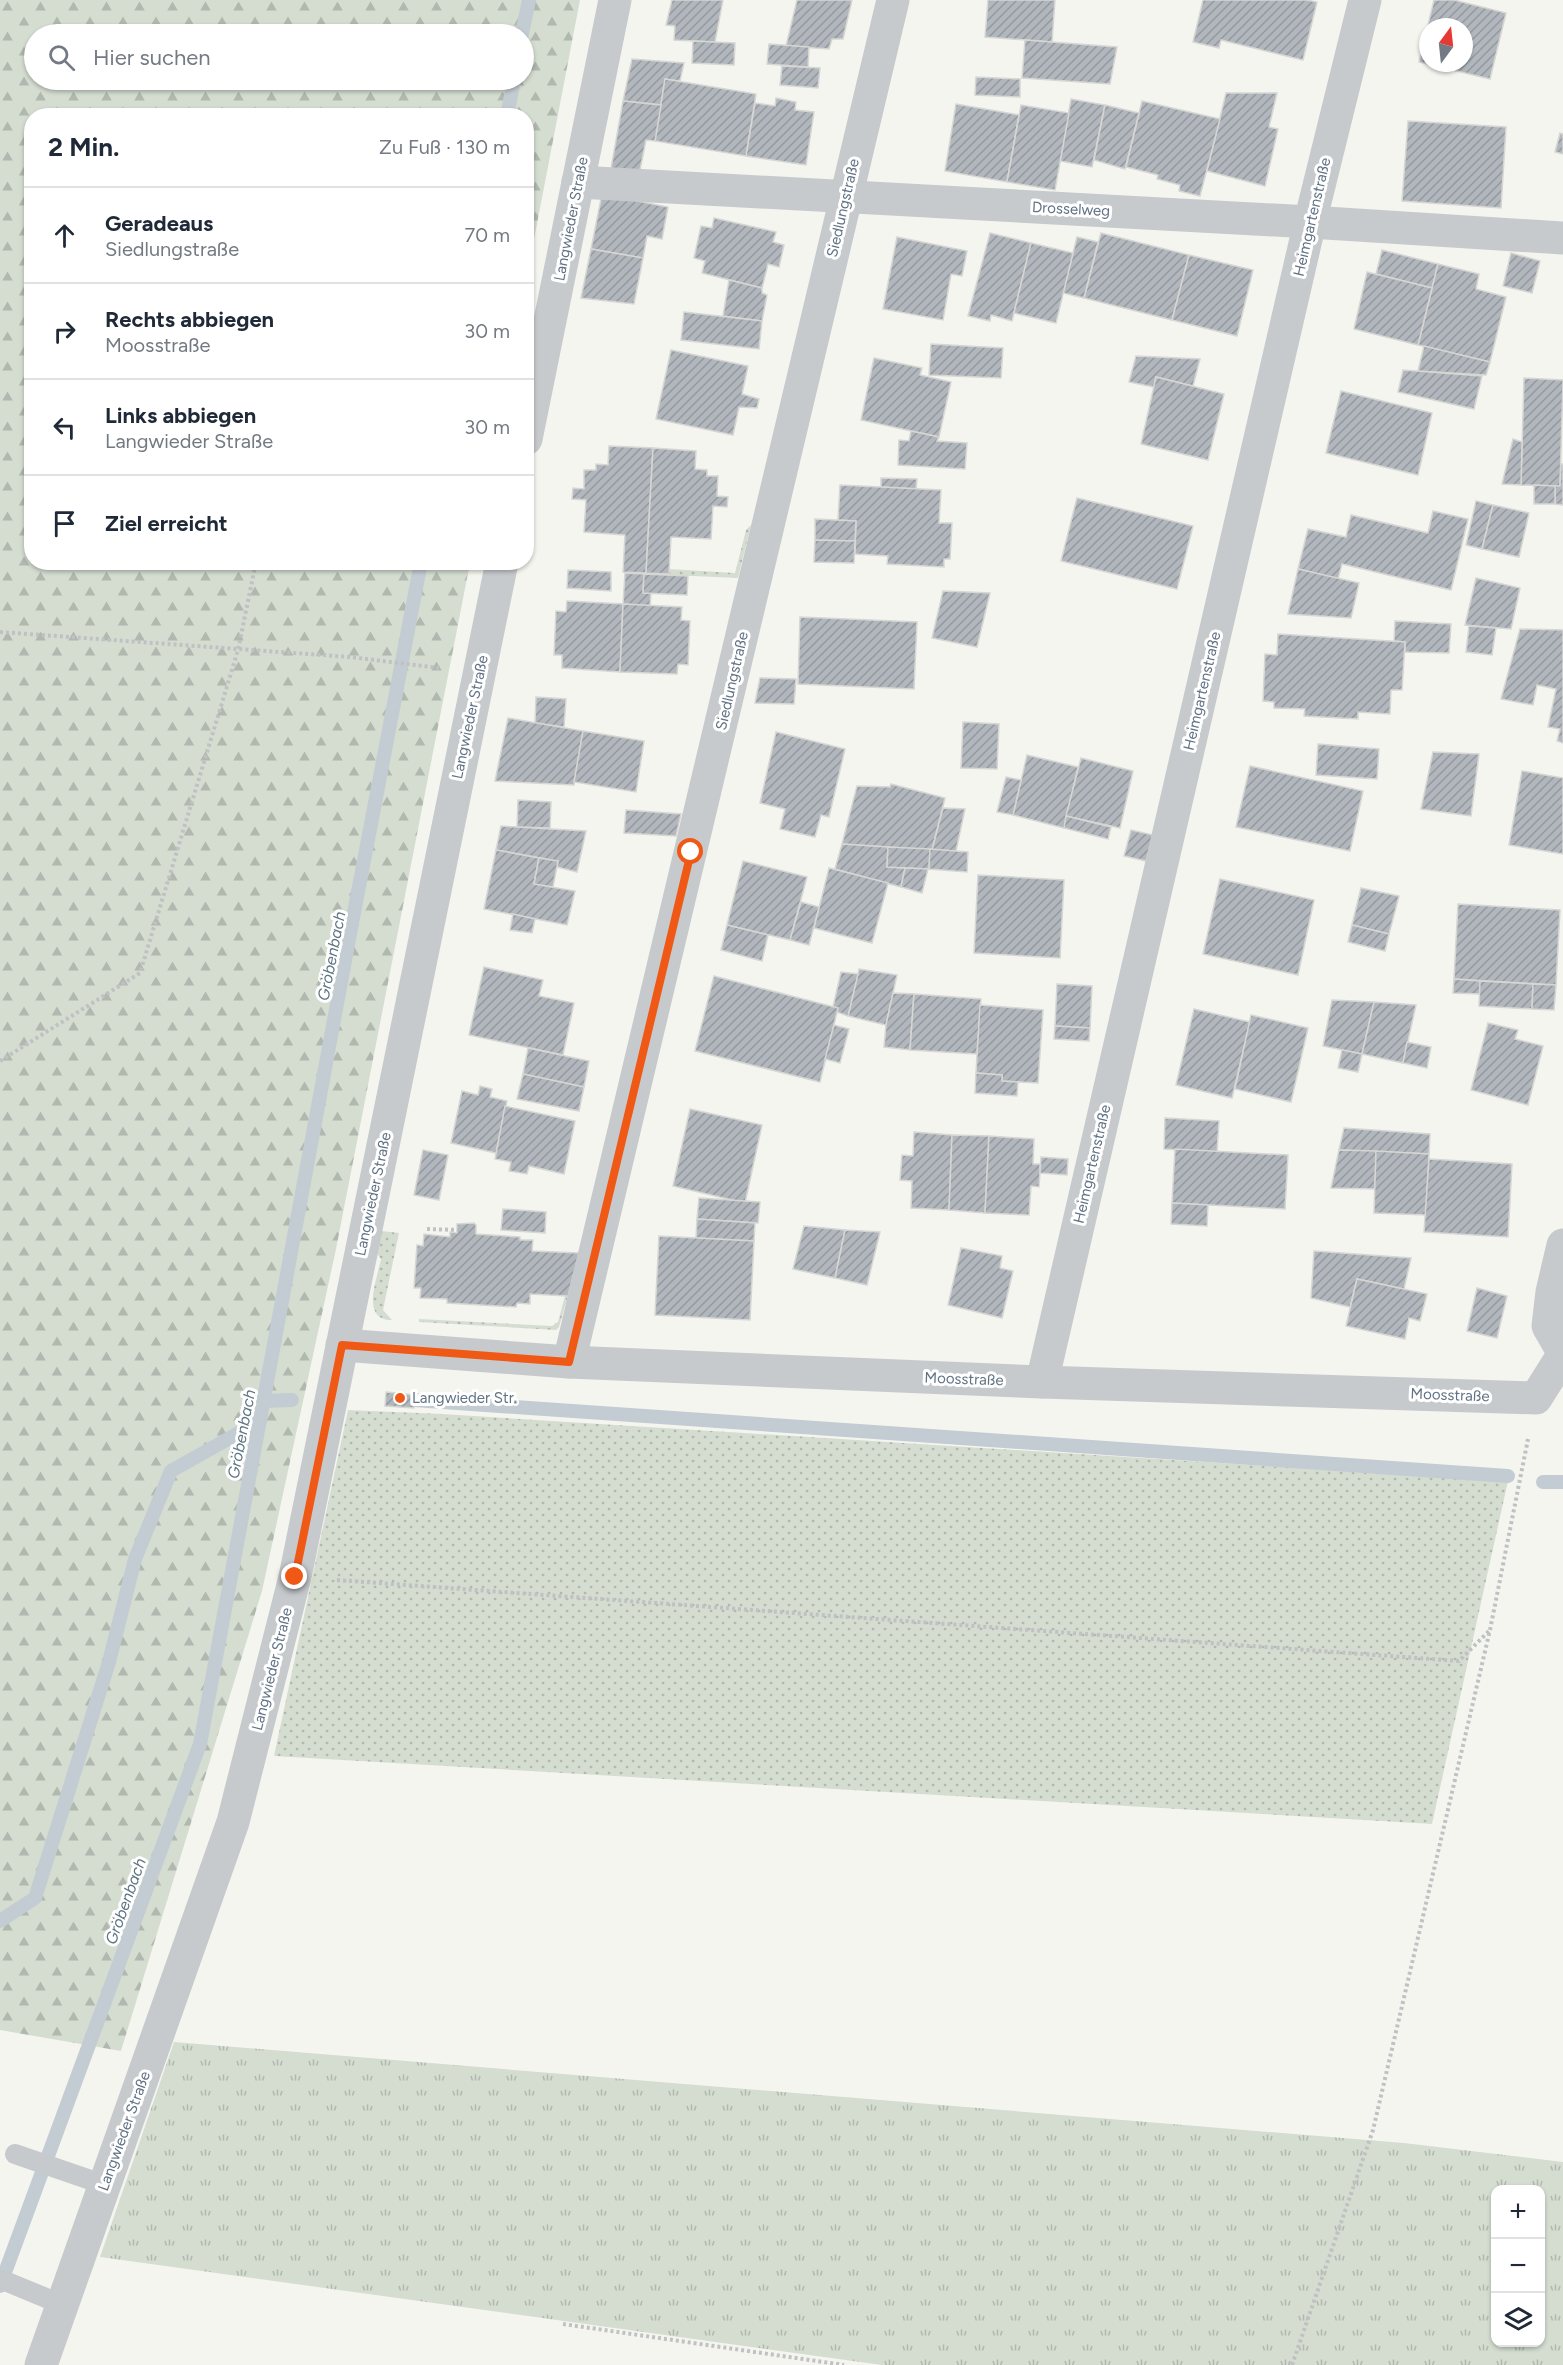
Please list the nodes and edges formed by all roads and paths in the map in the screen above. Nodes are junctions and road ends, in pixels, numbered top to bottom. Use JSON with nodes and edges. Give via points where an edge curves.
{"nodes":[{"id":1,"x":615,"y":0,"type":"edge"},
{"id":2,"x":893,"y":0,"type":"edge"},
{"id":3,"x":1365,"y":0,"type":"edge"},
{"id":4,"x":578,"y":182,"type":"junction"},
{"id":5,"x":845,"y":196,"type":"junction"},
{"id":6,"x":1310,"y":222,"type":"junction"},
{"id":7,"x":1563,"y":238,"type":"edge"},
{"id":8,"x":534,"y":399,"type":"edge"},
{"id":9,"x":254,"y":570,"type":"edge"},
{"id":10,"x":500,"y":570,"type":"edge"},
{"id":11,"x":0,"y":632,"type":"edge"},
{"id":12,"x":238,"y":650,"type":"junction"},
{"id":13,"x":427,"y":666,"type":"dead end"},
{"id":14,"x":0,"y":1061,"type":"edge"},
{"id":15,"x":427,"y":1229,"type":"dead end"},
{"id":16,"x":458,"y":1230,"type":"dead end"},
{"id":17,"x":1563,"y":1245,"type":"edge"},
{"id":18,"x":342,"y":1345,"type":"junction"},
{"id":19,"x":1563,"y":1353,"type":"edge"},
{"id":20,"x":569,"y":1362,"type":"junction"},
{"id":21,"x":1042,"y":1382,"type":"junction"},
{"id":22,"x":1536,"y":1398,"type":"junction"},
{"id":23,"x":295,"y":1577,"type":"junction"},
{"id":24,"x":1490,"y":1630,"type":"junction"},
{"id":25,"x":15,"y":2154,"type":"dead end"},
{"id":26,"x":92,"y":2181,"type":"junction"},
{"id":27,"x":0,"y":2279,"type":"edge"},
{"id":28,"x":63,"y":2304,"type":"junction"},
{"id":29,"x":563,"y":2324,"type":"dead end"},
{"id":30,"x":41,"y":2365,"type":"edge"},
{"id":31,"x":844,"y":2365,"type":"edge"},
{"id":32,"x":1292,"y":2365,"type":"edge"}],
"edges":[{"from":1,"to":4,"type":"street","name":"Langwieder Straße"},
{"from":2,"to":5,"type":"street","name":"Siedlungstraße"},
{"from":3,"to":6,"type":"street","name":"Heimgartenstraße"},
{"from":4,"to":5,"type":"street","name":"Drosselweg"},
{"from":4,"to":8,"type":"street","name":"Langwieder Straße"},
{"from":5,"to":6,"type":"street","name":"Drosselweg"},
{"from":5,"to":20,"type":"street","name":"Siedlungstraße"},
{"from":6,"to":7,"type":"street","name":"Drosselweg"},
{"from":6,"to":21,"type":"street","name":"Heimgartenstraße"},
{"from":9,"to":12,"type":"path"},
{"from":10,"to":18,"type":"street","name":"Langwieder Straße"},
{"from":11,"to":12,"type":"path"},
{"from":12,"to":13,"type":"path"},
{"from":12,"to":14,"type":"path","via":[[140,974]]},
{"from":15,"to":16,"type":"path"},
{"from":17,"to":19,"type":"street","via":[[1548,1326]]},
{"from":18,"to":20,"type":"street","name":"Moosstraße"},
{"from":18,"to":23,"type":"street","name":"Langwieder Straße"},
{"from":19,"to":22,"type":"street"},
{"from":20,"to":21,"type":"street","name":"Moosstraße"},
{"from":21,"to":22,"type":"street","name":"Moosstraße"},
{"from":22,"to":24,"type":"path"},
{"from":23,"to":24,"type":"path","via":[[1459,1661]]},
{"from":23,"to":26,"type":"street","name":"Langwieder Straße","via":[[233,1822]]},
{"from":24,"to":32,"type":"path","via":[[1373,2130]]},
{"from":25,"to":26,"type":"lane"},
{"from":26,"to":28,"type":"street","name":"Langwieder Straße"},
{"from":27,"to":28,"type":"lane"},
{"from":28,"to":30,"type":"street","name":"Langwieder Straße"},
{"from":29,"to":31,"type":"path"}]}
